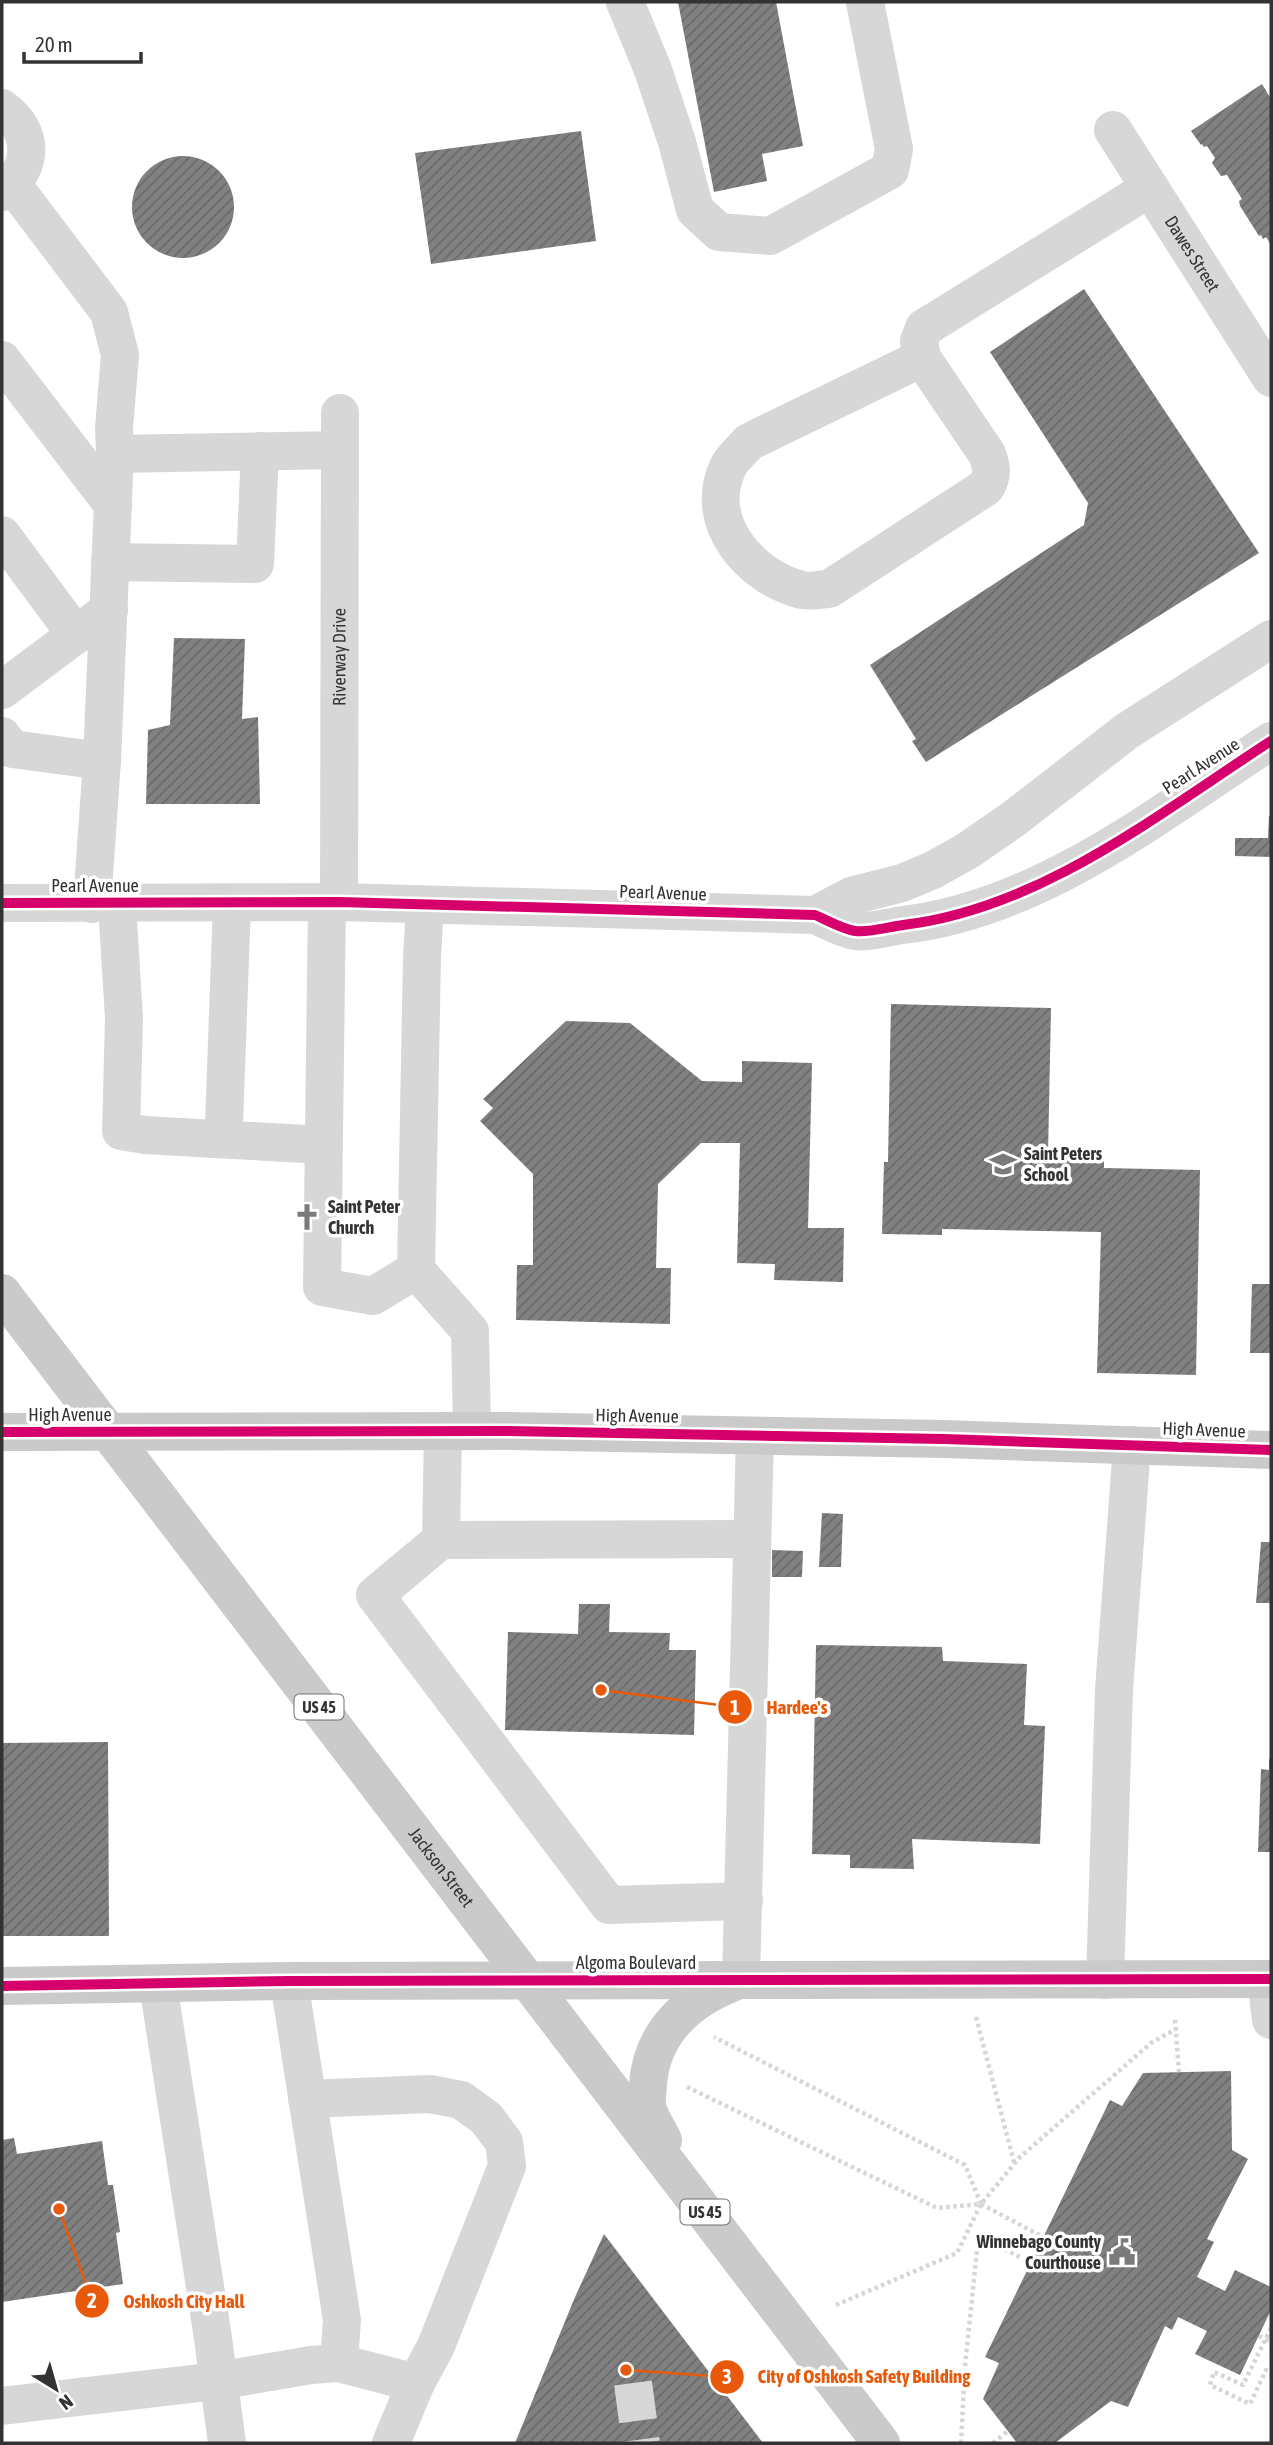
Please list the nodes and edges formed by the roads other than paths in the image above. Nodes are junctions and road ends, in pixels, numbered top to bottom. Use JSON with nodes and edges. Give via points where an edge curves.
{"nodes":[{"id":1,"x":625,"y":2,"type":"edge"},
{"id":2,"x":865,"y":2,"type":"edge"},
{"id":3,"x":2,"y":108,"type":"edge"},
{"id":4,"x":1114,"y":131,"type":"dead end"},
{"id":5,"x":7,"y":188,"type":"edge"},
{"id":6,"x":1150,"y":188,"type":"junction"},
{"id":7,"x":922,"y":358,"type":"junction"},
{"id":8,"x":2,"y":360,"type":"edge"},
{"id":9,"x":1271,"y":378,"type":"edge"},
{"id":10,"x":340,"y":412,"type":"dead end"},
{"id":11,"x":340,"y":450,"type":"junction"},
{"id":12,"x":260,"y":452,"type":"junction"},
{"id":13,"x":115,"y":454,"type":"junction"},
{"id":14,"x":113,"y":505,"type":"junction"},
{"id":15,"x":2,"y":536,"type":"edge"},
{"id":16,"x":110,"y":562,"type":"junction"},
{"id":17,"x":108,"y":610,"type":"junction"},
{"id":18,"x":76,"y":635,"type":"junction"},
{"id":19,"x":1271,"y":639,"type":"edge"},
{"id":20,"x":2,"y":690,"type":"edge"},
{"id":21,"x":2,"y":736,"type":"edge"},
{"id":22,"x":1271,"y":741,"type":"edge"},
{"id":23,"x":102,"y":761,"type":"junction"},
{"id":24,"x":333,"y":902,"type":"junction"},
{"id":25,"x":2,"y":903,"type":"edge"},
{"id":26,"x":232,"y":903,"type":"junction"},
{"id":27,"x":104,"y":904,"type":"junction"},
{"id":28,"x":425,"y":905,"type":"junction"},
{"id":29,"x":815,"y":915,"type":"junction"},
{"id":30,"x":215,"y":1139,"type":"junction"},
{"id":31,"x":324,"y":1145,"type":"junction"},
{"id":32,"x":416,"y":1270,"type":"junction"},
{"id":33,"x":2,"y":1293,"type":"edge"},
{"id":34,"x":457,"y":1431,"type":"junction"},
{"id":35,"x":2,"y":1432,"type":"edge"},
{"id":36,"x":108,"y":1432,"type":"junction"},
{"id":37,"x":755,"y":1436,"type":"junction"},
{"id":38,"x":1132,"y":1445,"type":"junction"},
{"id":39,"x":1271,"y":1450,"type":"edge"},
{"id":40,"x":752,"y":1539,"type":"junction"},
{"id":41,"x":442,"y":1540,"type":"junction"},
{"id":42,"x":744,"y":1901,"type":"junction"},
{"id":43,"x":741,"y":1979,"type":"junction"},
{"id":44,"x":1268,"y":1979,"type":"edge"},
{"id":45,"x":1105,"y":1980,"type":"junction"},
{"id":46,"x":289,"y":1981,"type":"junction"},
{"id":47,"x":530,"y":1981,"type":"junction"},
{"id":48,"x":158,"y":1983,"type":"junction"},
{"id":49,"x":2,"y":1986,"type":"edge"},
{"id":50,"x":1271,"y":2020,"type":"edge"},
{"id":51,"x":307,"y":2099,"type":"junction"},
{"id":52,"x":683,"y":2184,"type":"junction"},
{"id":53,"x":340,"y":2363,"type":"junction"},
{"id":54,"x":217,"y":2381,"type":"junction"},
{"id":55,"x":416,"y":2383,"type":"junction"},
{"id":56,"x":2,"y":2406,"type":"edge"},
{"id":57,"x":227,"y":2443,"type":"edge"},
{"id":58,"x":391,"y":2443,"type":"edge"},
{"id":59,"x":881,"y":2443,"type":"edge"}],
"edges":[{"from":1,"to":2,"type":"street","via":[[653,70],[695,210],[719,232],[770,236],[890,170],[894,149]]},
{"from":3,"to":5,"type":"street","via":[[18,122],[26,143],[22,172]]},
{"from":4,"to":6,"type":"street","name":"Dawes Street"},
{"from":5,"to":13,"type":"street","via":[[109,312],[120,355]]},
{"from":6,"to":7,"type":"street","via":[[924,328],[919,341]]},
{"from":6,"to":9,"type":"street","name":"Dawes Street"},
{"from":7,"to":7,"type":"street","via":[[988,454],[992,465],[986,488],[829,589],[805,591],[771,579],[741,553],[723,522],[720,492],[728,466],[749,442]]},
{"from":8,"to":14,"type":"street"},
{"from":10,"to":11,"type":"street","name":"Riverway Drive"},
{"from":11,"to":12,"type":"street"},
{"from":11,"to":24,"type":"street","name":"Riverway Drive"},
{"from":12,"to":13,"type":"street"},
{"from":12,"to":16,"type":"street","via":[[256,564]]},
{"from":13,"to":14,"type":"street"},
{"from":14,"to":16,"type":"street"},
{"from":15,"to":18,"type":"street"},
{"from":16,"to":17,"type":"street"},
{"from":17,"to":18,"type":"street"},
{"from":17,"to":23,"type":"street"},
{"from":18,"to":20,"type":"street"},
{"from":19,"to":29,"type":"street","name":"Pearl Avenue","via":[[1127,732],[967,851],[933,870],[851,896]]},
{"from":21,"to":23,"type":"street","via":[[12,749]]},
{"from":22,"to":29,"type":"street","name":"Pearl Avenue","via":[[1099,852],[1009,899],[933,922],[856,931]]},
{"from":23,"to":27,"type":"street"},
{"from":24,"to":26,"type":"street","name":"Pearl Avenue"},
{"from":24,"to":28,"type":"street","name":"Pearl Avenue"},
{"from":24,"to":31,"type":"street","name":"Riverway Drive"},
{"from":25,"to":27,"type":"street","name":"Pearl Avenue"},
{"from":26,"to":27,"type":"street","name":"Pearl Avenue"},
{"from":26,"to":30,"type":"street","via":[[225,1124]]},
{"from":27,"to":30,"type":"street","via":[[124,1018],[121,1131]]},
{"from":28,"to":29,"type":"street","name":"Pearl Avenue"},
{"from":28,"to":32,"type":"street"},
{"from":30,"to":31,"type":"street"},
{"from":31,"to":32,"type":"street","name":"Riverway Drive","via":[[322,1287],[373,1296]]},
{"from":32,"to":34,"type":"street","via":[[470,1331]]},
{"from":33,"to":36,"type":"main road","name":"Jackson Street"},
{"from":34,"to":36,"type":"main road","name":"High Avenue"},
{"from":34,"to":37,"type":"main road","name":"High Avenue"},
{"from":34,"to":41,"type":"street"},
{"from":35,"to":36,"type":"main road","name":"High Avenue"},
{"from":36,"to":47,"type":"main road","name":"Jackson Street","number":"US 45"},
{"from":37,"to":38,"type":"main road","name":"High Avenue"},
{"from":37,"to":40,"type":"street"},
{"from":38,"to":39,"type":"main road","name":"High Avenue"},
{"from":38,"to":45,"type":"street","via":[[1114,1690]]},
{"from":40,"to":41,"type":"street"},
{"from":40,"to":42,"type":"street"},
{"from":41,"to":42,"type":"street","via":[[375,1595],[610,1905]]},
{"from":42,"to":43,"type":"street"},
{"from":43,"to":45,"type":"main road","name":"Algoma Boulevard"},
{"from":43,"to":47,"type":"main road","name":"Algoma Boulevard"},
{"from":43,"to":52,"type":"main road","via":[[679,2014],[655,2050],[649,2071],[647,2106]]},
{"from":44,"to":45,"type":"main road","name":"Algoma Boulevard"},
{"from":44,"to":50,"type":"street"},
{"from":46,"to":47,"type":"main road","name":"Algoma Boulevard"},
{"from":46,"to":48,"type":"main road","name":"Algoma Boulevard"},
{"from":46,"to":51,"type":"street"},
{"from":47,"to":52,"type":"main road","name":"Jackson Street","number":"US 45"},
{"from":48,"to":49,"type":"main road","name":"Algoma Boulevard"},
{"from":48,"to":54,"type":"street"},
{"from":51,"to":53,"type":"street","via":[[342,2320]]},
{"from":51,"to":55,"type":"street","via":[[430,2094],[461,2100],[486,2118],[504,2142],[507,2166],[436,2346]]},
{"from":52,"to":59,"type":"main road","name":"Jackson Street","number":"US 45"},
{"from":53,"to":54,"type":"street"},
{"from":53,"to":55,"type":"street"},
{"from":54,"to":56,"type":"street"},
{"from":54,"to":57,"type":"street"},
{"from":55,"to":58,"type":"street"}]}
